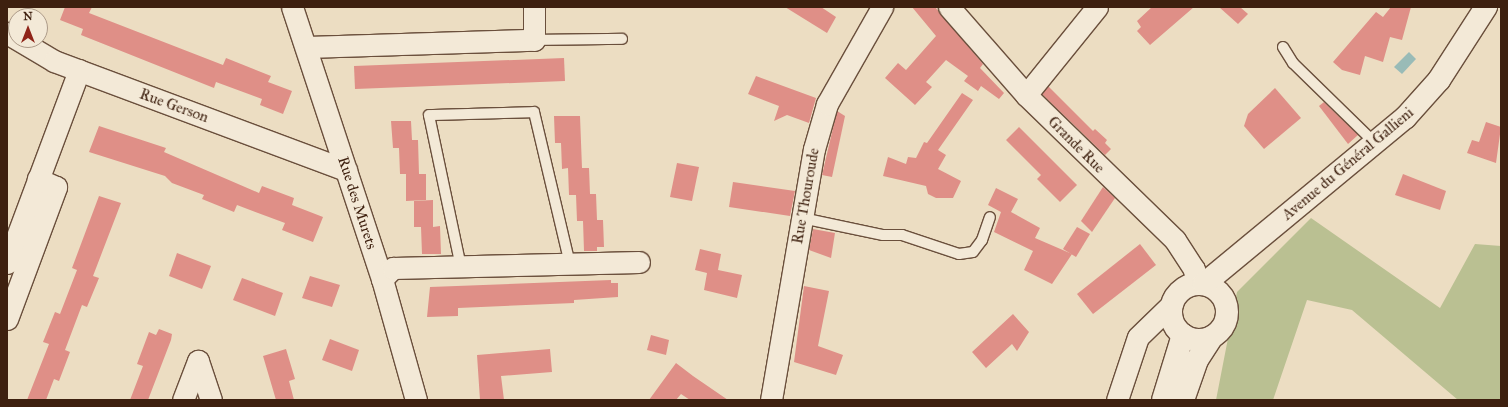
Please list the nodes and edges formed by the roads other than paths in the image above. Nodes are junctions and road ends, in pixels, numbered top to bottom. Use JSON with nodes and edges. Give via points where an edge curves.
{"nodes":[{"id":1,"x":292,"y":7,"type":"edge"},
{"id":2,"x":534,"y":7,"type":"edge"},
{"id":3,"x":882,"y":7,"type":"edge"},
{"id":4,"x":949,"y":7,"type":"edge"},
{"id":5,"x":1098,"y":7,"type":"edge"},
{"id":6,"x":1486,"y":7,"type":"edge"},
{"id":7,"x":7,"y":33,"type":"edge"},
{"id":8,"x":622,"y":39,"type":"dead end"},
{"id":9,"x":534,"y":40,"type":"junction"},
{"id":10,"x":307,"y":47,"type":"junction"},
{"id":11,"x":1283,"y":47,"type":"dead end"},
{"id":12,"x":79,"y":70,"type":"junction"},
{"id":13,"x":1026,"y":95,"type":"junction"},
{"id":14,"x":1376,"y":144,"type":"junction"},
{"id":15,"x":346,"y":170,"type":"junction"},
{"id":16,"x":38,"y":179,"type":"junction"},
{"id":17,"x":990,"y":217,"type":"dead end"},
{"id":18,"x":802,"y":218,"type":"junction"},
{"id":19,"x":639,"y":262,"type":"dead end"},
{"id":20,"x":7,"y":263,"type":"edge"},
{"id":21,"x":570,"y":264,"type":"junction"},
{"id":22,"x":460,"y":267,"type":"junction"},
{"id":23,"x":382,"y":279,"type":"junction"},
{"id":24,"x":1207,"y":288,"type":"junction"},
{"id":25,"x":7,"y":319,"type":"edge"},
{"id":26,"x":1170,"y":321,"type":"junction"},
{"id":27,"x":1212,"y":337,"type":"junction"},
{"id":28,"x":183,"y":400,"type":"edge"},
{"id":29,"x":211,"y":400,"type":"edge"},
{"id":30,"x":416,"y":400,"type":"edge"},
{"id":31,"x":771,"y":400,"type":"edge"},
{"id":32,"x":1117,"y":400,"type":"edge"},
{"id":33,"x":1163,"y":400,"type":"edge"},
{"id":34,"x":1183,"y":400,"type":"edge"}],
"edges":[{"from":1,"to":10,"type":"street","name":"Rue des Murets"},
{"from":2,"to":9,"type":"street"},
{"from":3,"to":18,"type":"street","name":"Rue Thouroude","via":[[826,104],[814,149]]},
{"from":4,"to":13,"type":"street","name":"Grande Rue"},
{"from":5,"to":13,"type":"street"},
{"from":6,"to":14,"type":"street","name":"Avenue du Général Gallieni","via":[[1439,80]]},
{"from":7,"to":12,"type":"street","name":"Rue Gerson","via":[[14,40]]},
{"from":8,"to":9,"type":"lane"},
{"from":9,"to":10,"type":"street"},
{"from":10,"to":15,"type":"street","name":"Rue des Murets"},
{"from":11,"to":14,"type":"lane","via":[[1293,63]]},
{"from":12,"to":15,"type":"street","name":"Rue Gerson"},
{"from":12,"to":16,"type":"street"},
{"from":13,"to":24,"type":"street","name":"Grande Rue","via":[[1175,240]]},
{"from":14,"to":24,"type":"street","name":"Avenue du Général Gallieni"},
{"from":15,"to":23,"type":"street","name":"Rue des Murets"},
{"from":16,"to":20,"type":"street"},
{"from":16,"to":25,"type":"street","via":[[56,187]]},
{"from":17,"to":18,"type":"lane","via":[[982,240],[973,252],[959,254],[902,235],[882,235]]},
{"from":18,"to":31,"type":"street","name":"Rue Thouroude"},
{"from":19,"to":21,"type":"street"},
{"from":21,"to":22,"type":"street"},
{"from":21,"to":22,"type":"lane","via":[[534,112],[429,115]]},
{"from":22,"to":23,"type":"street","via":[[393,268]]},
{"from":23,"to":30,"type":"street","name":"Rue des Murets"},
{"from":24,"to":26,"type":"street","via":[[1184,288]]},
{"from":24,"to":27,"type":"street","via":[[1228,313],[1226,323]]},
{"from":26,"to":27,"type":"street","via":[[1197,340]]},
{"from":26,"to":32,"type":"street","via":[[1138,337]]},
{"from":26,"to":33,"type":"street"},
{"from":27,"to":34,"type":"street","via":[[1197,360]]},
{"from":28,"to":29,"type":"street","via":[[198,361]]}]}
